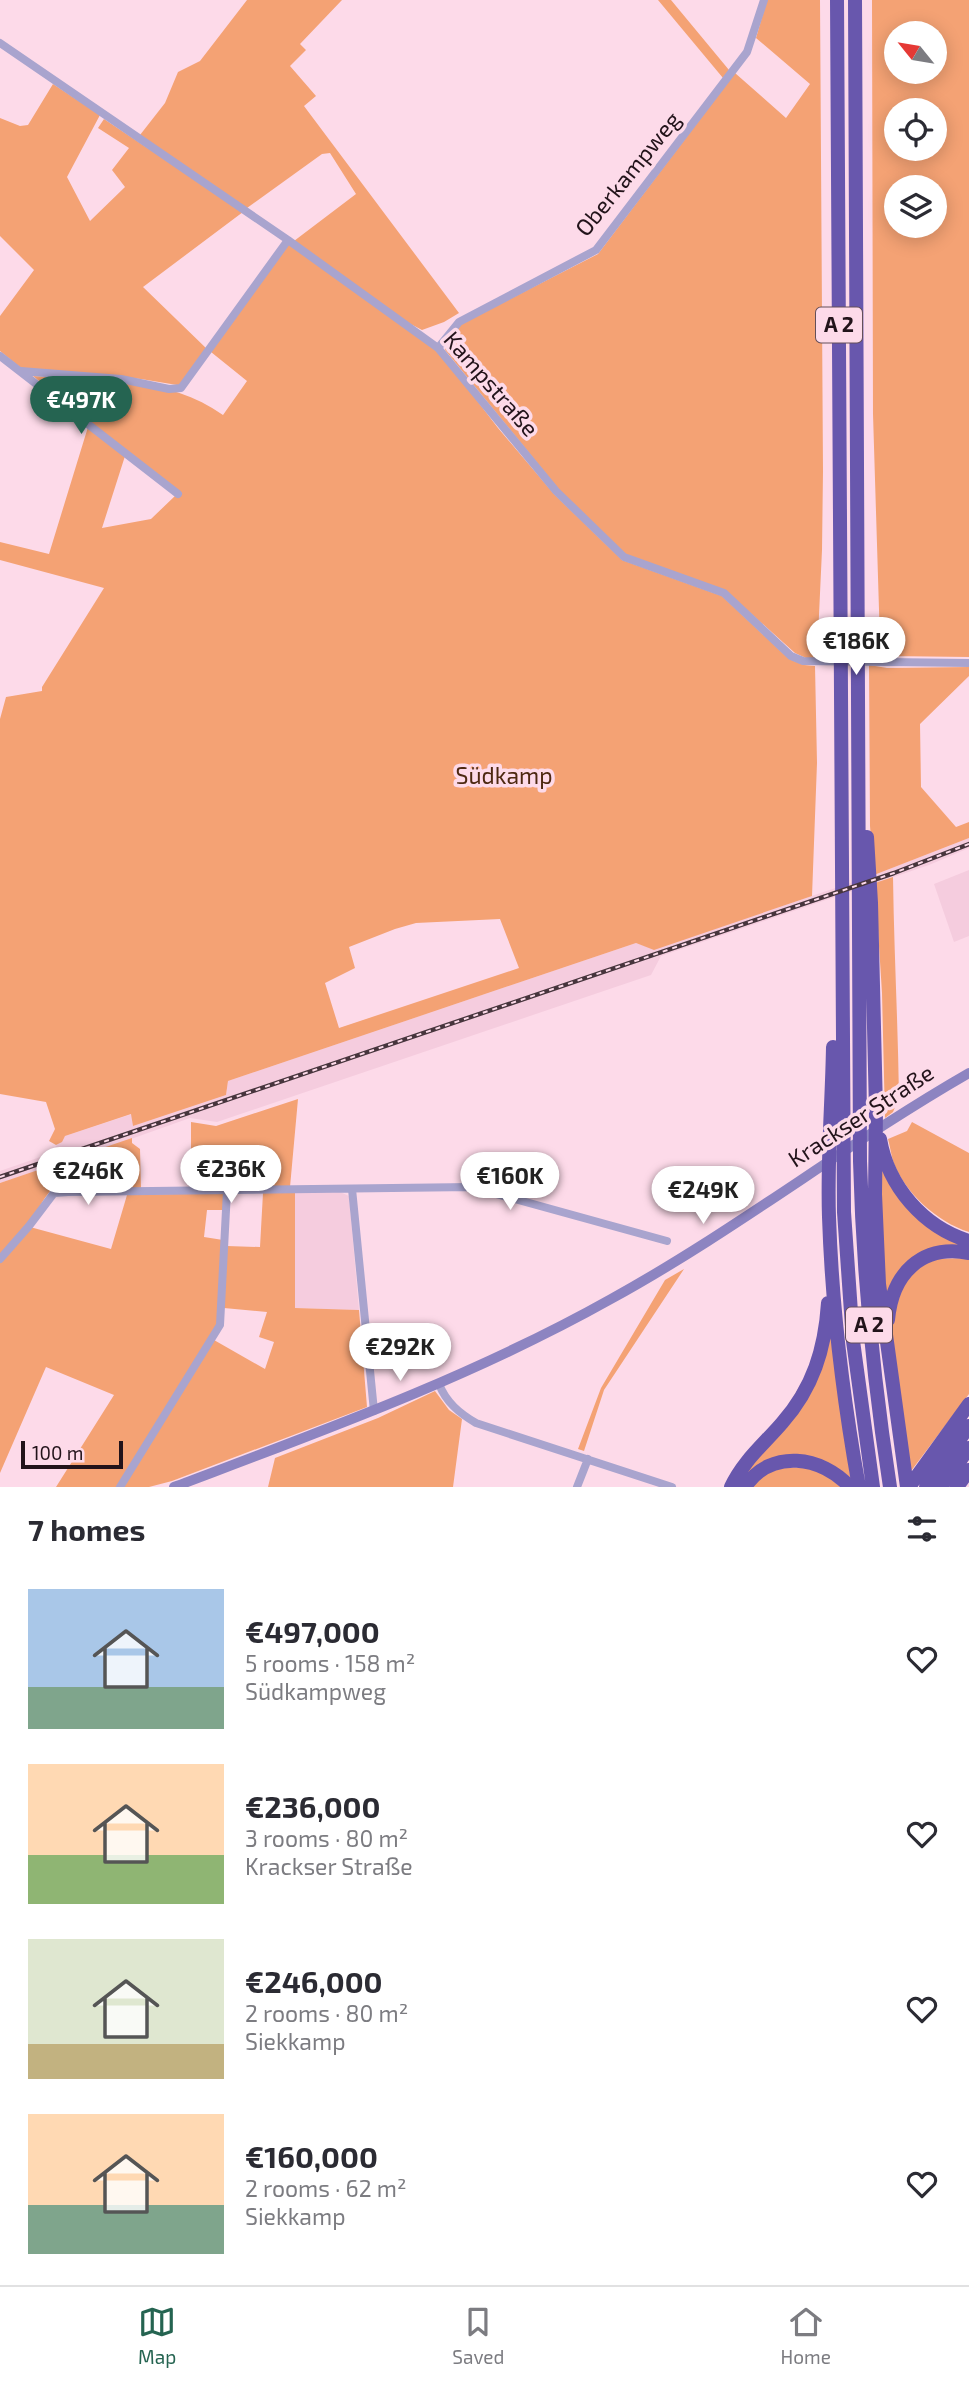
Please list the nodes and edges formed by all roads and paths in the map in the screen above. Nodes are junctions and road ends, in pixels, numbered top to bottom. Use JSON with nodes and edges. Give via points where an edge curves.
{"nodes":[{"id":1,"x":764,"y":0,"type":"edge"},
{"id":2,"x":837,"y":0,"type":"edge"},
{"id":3,"x":855,"y":0,"type":"edge"},
{"id":4,"x":0,"y":43,"type":"edge"},
{"id":5,"x":288,"y":240,"type":"junction"},
{"id":6,"x":438,"y":348,"type":"junction"},
{"id":7,"x":0,"y":356,"type":"edge"},
{"id":8,"x":21,"y":372,"type":"junction"},
{"id":9,"x":178,"y":494,"type":"dead end"},
{"id":10,"x":969,"y":663,"type":"edge"},
{"id":11,"x":865,"y":905,"type":"junction"},
{"id":12,"x":841,"y":956,"type":"junction"},
{"id":13,"x":969,"y":1073,"type":"edge"},
{"id":14,"x":878,"y":1148,"type":"junction"},
{"id":15,"x":68,"y":1168,"type":"dead end"},
{"id":16,"x":352,"y":1189,"type":"junction"},
{"id":17,"x":228,"y":1191,"type":"junction"},
{"id":18,"x":68,"y":1192,"type":"junction"},
{"id":19,"x":829,"y":1217,"type":"junction"},
{"id":20,"x":667,"y":1241,"type":"dead end"},
{"id":21,"x":969,"y":1241,"type":"edge"},
{"id":22,"x":969,"y":1253,"type":"edge"},
{"id":23,"x":0,"y":1259,"type":"edge"},
{"id":24,"x":886,"y":1343,"type":"junction"},
{"id":25,"x":439,"y":1384,"type":"junction"},
{"id":26,"x":969,"y":1404,"type":"edge"},
{"id":27,"x":374,"y":1412,"type":"junction"},
{"id":28,"x":969,"y":1426,"type":"edge"},
{"id":29,"x":969,"y":1448,"type":"edge"},
{"id":30,"x":588,"y":1459,"type":"junction"},
{"id":31,"x":969,"y":1470,"type":"edge"},
{"id":32,"x":906,"y":1482,"type":"edge"},
{"id":33,"x":120,"y":1487,"type":"edge"},
{"id":34,"x":174,"y":1487,"type":"edge"},
{"id":35,"x":577,"y":1487,"type":"edge"},
{"id":36,"x":672,"y":1487,"type":"edge"},
{"id":37,"x":731,"y":1487,"type":"edge"},
{"id":38,"x":745,"y":1487,"type":"edge"},
{"id":39,"x":850,"y":1487,"type":"edge"},
{"id":40,"x":859,"y":1487,"type":"edge"},
{"id":41,"x":873,"y":1487,"type":"edge"},
{"id":42,"x":890,"y":1487,"type":"edge"},
{"id":43,"x":926,"y":1487,"type":"edge"},
{"id":44,"x":941,"y":1487,"type":"edge"},
{"id":45,"x":957,"y":1487,"type":"edge"}],
"edges":[{"from":1,"to":6,"type":"street","name":"Oberkampweg","via":[[747,52],[596,250],[460,322]]},
{"from":2,"to":12,"type":"highway","number":"A 2"},
{"from":3,"to":11,"type":"highway","number":"A 2","via":[[858,770]]},
{"from":4,"to":5,"type":"street","name":"Kampstraße"},
{"from":5,"to":6,"type":"street","name":"Kampstraße"},
{"from":5,"to":8,"type":"street","via":[[181,388]]},
{"from":6,"to":10,"type":"street","name":"Kampstraße","via":[[556,491],[624,557],[724,593],[791,656],[803,661]]},
{"from":7,"to":8,"type":"street"},
{"from":8,"to":9,"type":"street"},
{"from":11,"to":14,"type":"highway"},
{"from":11,"to":42,"type":"highway","number":"A 2","via":[[862,1225],[869,1333]]},
{"from":12,"to":19,"type":"highway","via":[[834,971]]},
{"from":12,"to":41,"type":"highway","number":"A 2","via":[[846,1251]]},
{"from":13,"to":25,"type":"street","name":"Krackser Straße","via":[[656,1273],[535,1339]]},
{"from":14,"to":21,"type":"highway","via":[[900,1190],[916,1209]]},
{"from":14,"to":24,"type":"highway","via":[[879,1284]]},
{"from":15,"to":18,"type":"street"},
{"from":16,"to":17,"type":"street"},
{"from":16,"to":20,"type":"street","via":[[471,1187]]},
{"from":16,"to":27,"type":"street"},
{"from":17,"to":18,"type":"street"},
{"from":17,"to":33,"type":"street","via":[[220,1325]]},
{"from":18,"to":23,"type":"street","via":[[54,1193]]},
{"from":19,"to":37,"type":"highway","via":[[828,1309],[816,1371],[793,1411],[743,1464]]},
{"from":19,"to":40,"type":"highway","via":[[838,1339]]},
{"from":22,"to":24,"type":"highway","via":[[936,1253],[907,1270],[889,1304]]},
{"from":24,"to":32,"type":"highway"},
{"from":25,"to":27,"type":"street","name":"Krackser Straße"},
{"from":25,"to":30,"type":"street","via":[[461,1414],[476,1423]]},
{"from":26,"to":32,"type":"highway"},
{"from":27,"to":34,"type":"street","name":"Krackser Straße"},
{"from":28,"to":43,"type":"highway"},
{"from":29,"to":44,"type":"highway"},
{"from":30,"to":35,"type":"street"},
{"from":30,"to":36,"type":"street"},
{"from":31,"to":45,"type":"highway"},
{"from":38,"to":39,"type":"highway","via":[[766,1468],[791,1460],[821,1465]]}]}
